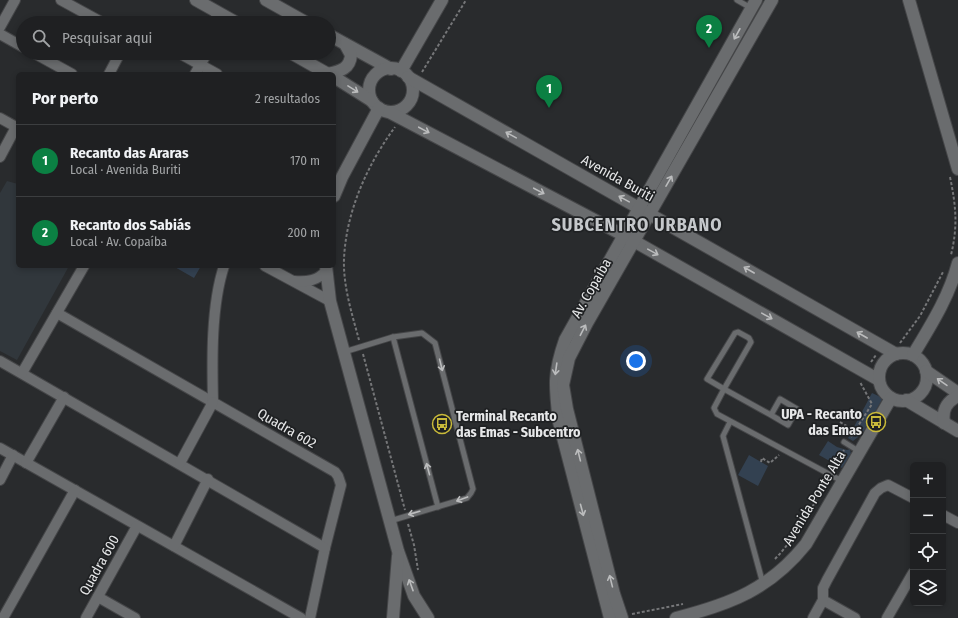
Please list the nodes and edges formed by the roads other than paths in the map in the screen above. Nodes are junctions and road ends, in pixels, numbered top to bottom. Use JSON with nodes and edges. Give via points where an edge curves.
{"nodes":[{"id":1,"x":15,"y":0,"type":"edge"},
{"id":2,"x":61,"y":0,"type":"edge"},
{"id":3,"x":196,"y":0,"type":"edge"},
{"id":4,"x":266,"y":0,"type":"edge"},
{"id":5,"x":442,"y":0,"type":"edge"},
{"id":6,"x":737,"y":0,"type":"edge"},
{"id":7,"x":772,"y":0,"type":"edge"},
{"id":8,"x":909,"y":0,"type":"edge"},
{"id":9,"x":754,"y":4,"type":"edge"},
{"id":10,"x":90,"y":16,"type":"edge"},
{"id":11,"x":215,"y":16,"type":"edge"},
{"id":12,"x":295,"y":16,"type":"edge"},
{"id":13,"x":0,"y":27,"type":"edge"},
{"id":14,"x":0,"y":34,"type":"edge"},
{"id":15,"x":336,"y":39,"type":"edge"},
{"id":16,"x":16,"y":43,"type":"edge"},
{"id":17,"x":345,"y":44,"type":"junction"},
{"id":18,"x":47,"y":60,"type":"edge"},
{"id":19,"x":116,"y":60,"type":"edge"},
{"id":20,"x":192,"y":60,"type":"edge"},
{"id":21,"x":203,"y":60,"type":"edge"},
{"id":22,"x":303,"y":60,"type":"edge"},
{"id":23,"x":200,"y":64,"type":"junction"},
{"id":24,"x":68,"y":72,"type":"edge"},
{"id":25,"x":110,"y":72,"type":"edge"},
{"id":26,"x":196,"y":72,"type":"edge"},
{"id":27,"x":214,"y":72,"type":"edge"},
{"id":28,"x":324,"y":72,"type":"edge"},
{"id":29,"x":336,"y":72,"type":"edge"},
{"id":30,"x":405,"y":75,"type":"junction"},
{"id":31,"x":336,"y":78,"type":"edge"},
{"id":32,"x":380,"y":107,"type":"junction"},
{"id":33,"x":0,"y":118,"type":"edge"},
{"id":34,"x":16,"y":127,"type":"edge"},
{"id":35,"x":16,"y":130,"type":"edge"},
{"id":36,"x":0,"y":157,"type":"edge"},
{"id":37,"x":958,"y":169,"type":"edge"},
{"id":38,"x":336,"y":191,"type":"edge"},
{"id":39,"x":645,"y":210,"type":"junction"},
{"id":40,"x":629,"y":239,"type":"junction"},
{"id":41,"x":958,"y":263,"type":"edge"},
{"id":42,"x":83,"y":268,"type":"edge"},
{"id":43,"x":223,"y":268,"type":"edge"},
{"id":44,"x":269,"y":268,"type":"edge"},
{"id":45,"x":326,"y":268,"type":"edge"},
{"id":46,"x":294,"y":281,"type":"junction"},
{"id":47,"x":330,"y":300,"type":"junction"},
{"id":48,"x":57,"y":313,"type":"junction"},
{"id":49,"x":393,"y":337,"type":"junction"},
{"id":50,"x":344,"y":352,"type":"junction"},
{"id":51,"x":896,"y":354,"type":"junction"},
{"id":52,"x":914,"y":355,"type":"junction"},
{"id":53,"x":0,"y":361,"type":"edge"},
{"id":54,"x":926,"y":370,"type":"junction"},
{"id":55,"x":22,"y":373,"type":"junction"},
{"id":56,"x":879,"y":380,"type":"junction"},
{"id":57,"x":724,"y":389,"type":"junction"},
{"id":58,"x":958,"y":395,"type":"edge"},
{"id":59,"x":64,"y":397,"type":"junction"},
{"id":60,"x":891,"y":398,"type":"junction"},
{"id":61,"x":906,"y":400,"type":"junction"},
{"id":62,"x":214,"y":402,"type":"junction"},
{"id":63,"x":770,"y":415,"type":"junction"},
{"id":64,"x":730,"y":422,"type":"junction"},
{"id":65,"x":944,"y":423,"type":"junction"},
{"id":66,"x":958,"y":431,"type":"edge"},
{"id":67,"x":844,"y":442,"type":"dead end"},
{"id":68,"x":0,"y":448,"type":"edge"},
{"id":69,"x":860,"y":452,"type":"junction"},
{"id":70,"x":13,"y":455,"type":"junction"},
{"id":71,"x":26,"y":462,"type":"junction"},
{"id":72,"x":180,"y":464,"type":"junction"},
{"id":73,"x":208,"y":479,"type":"junction"},
{"id":74,"x":0,"y":480,"type":"edge"},
{"id":75,"x":843,"y":481,"type":"junction"},
{"id":76,"x":75,"y":490,"type":"junction"},
{"id":77,"x":910,"y":496,"type":"edge"},
{"id":78,"x":438,"y":507,"type":"junction"},
{"id":79,"x":946,"y":518,"type":"edge"},
{"id":80,"x":390,"y":521,"type":"junction"},
{"id":81,"x":958,"y":523,"type":"edge"},
{"id":82,"x":137,"y":526,"type":"junction"},
{"id":83,"x":174,"y":546,"type":"junction"},
{"id":84,"x":325,"y":548,"type":"junction"},
{"id":85,"x":398,"y":551,"type":"junction"},
{"id":86,"x":910,"y":578,"type":"edge"},
{"id":87,"x":763,"y":585,"type":"junction"},
{"id":88,"x":98,"y":597,"type":"junction"},
{"id":89,"x":823,"y":600,"type":"junction"},
{"id":90,"x":3,"y":618,"type":"edge"},
{"id":91,"x":86,"y":618,"type":"edge"},
{"id":92,"x":135,"y":618,"type":"edge"},
{"id":93,"x":301,"y":618,"type":"edge"},
{"id":94,"x":310,"y":618,"type":"edge"},
{"id":95,"x":393,"y":618,"type":"edge"},
{"id":96,"x":428,"y":618,"type":"edge"},
{"id":97,"x":610,"y":618,"type":"edge"},
{"id":98,"x":622,"y":618,"type":"edge"},
{"id":99,"x":676,"y":618,"type":"edge"},
{"id":100,"x":813,"y":618,"type":"edge"},
{"id":101,"x":855,"y":618,"type":"edge"},
{"id":102,"x":887,"y":618,"type":"edge"}],
"edges":[{"from":1,"to":13,"type":"street"},
{"from":2,"to":10,"type":"street"},
{"from":3,"to":11,"type":"street"},
{"from":4,"to":12,"type":"street"},
{"from":5,"to":30,"type":"street"},
{"from":6,"to":9,"type":"lane"},
{"from":39,"to":7,"type":"street","name":"Av. Copaíba","one_way":true},
{"from":8,"to":37,"type":"street"},
{"from":9,"to":39,"type":"street","name":"Av. Copaíba","one_way":true},
{"from":14,"to":16,"type":"street"},
{"from":15,"to":17,"type":"street","name":"Avenida Buriti"},
{"from":17,"to":29,"type":"street","via":[[351,55],[349,64]]},
{"from":17,"to":30,"type":"street","name":"Avenida Buriti"},
{"from":18,"to":24,"type":"street"},
{"from":19,"to":25,"type":"street"},
{"from":20,"to":23,"type":"street"},
{"from":21,"to":23,"type":"street"},
{"from":22,"to":28,"type":"street"},
{"from":23,"to":26,"type":"street"},
{"from":23,"to":27,"type":"street"},
{"from":30,"to":32,"type":"street","via":[[413,90],[409,104],[397,112]]},
{"from":30,"to":32,"type":"street","via":[[385,70],[374,77],[370,88]]},
{"from":39,"to":30,"type":"street","name":"Avenida Buriti","one_way":true},
{"from":31,"to":32,"type":"street","one_way":true},
{"from":32,"to":38,"type":"street"},
{"from":32,"to":40,"type":"street","one_way":true},
{"from":33,"to":34,"type":"street"},
{"from":35,"to":36,"type":"street"},
{"from":39,"to":40,"type":"street","name":"Av. Copaíba"},
{"from":51,"to":39,"type":"street","name":"Avenida Buriti","one_way":true},
{"from":40,"to":56,"type":"street","one_way":true},
{"from":40,"to":97,"type":"street","name":"Av. Copaíba","one_way":true,"via":[[565,340],[555,373],[559,422]]},
{"from":98,"to":40,"type":"street","name":"Av. Copaíba","one_way":true,"via":[[567,409],[563,385],[573,351]]},
{"from":41,"to":52,"type":"street","via":[[945,299]]},
{"from":42,"to":48,"type":"street"},
{"from":43,"to":62,"type":"street","via":[[212,348]]},
{"from":44,"to":46,"type":"street"},
{"from":45,"to":46,"type":"street","via":[[314,280]]},
{"from":45,"to":47,"type":"street"},
{"from":46,"to":47,"type":"street"},
{"from":47,"to":50,"type":"street"},
{"from":48,"to":55,"type":"street"},
{"from":48,"to":62,"type":"street","name":"Quadra 602"},
{"from":49,"to":50,"type":"lane"},
{"from":78,"to":49,"type":"lane","one_way":true},
{"from":49,"to":78,"type":"lane","one_way":true,"via":[[422,333],[435,343],[472,488],[467,498]]},
{"from":50,"to":80,"type":"street"},
{"from":51,"to":52,"type":"street","name":"Avenida Buriti"},
{"from":51,"to":56,"type":"street","via":[[885,361]]},
{"from":52,"to":54,"type":"street"},
{"from":53,"to":55,"type":"street"},
{"from":58,"to":54,"type":"street","one_way":true},
{"from":54,"to":61,"type":"street","via":[[924,389]]},
{"from":55,"to":59,"type":"street"},
{"from":56,"to":60,"type":"street","via":[[883,391]]},
{"from":57,"to":57,"type":"lane","via":[[751,342],[738,332],[734,333],[707,379]]},
{"from":57,"to":63,"type":"lane"},
{"from":57,"to":64,"type":"lane","via":[[715,411]]},
{"from":58,"to":65,"type":"street","via":[[946,405],[943,411]]},
{"from":59,"to":71,"type":"street"},
{"from":59,"to":72,"type":"street"},
{"from":60,"to":61,"type":"street"},
{"from":60,"to":69,"type":"street","name":"Avenida Ponte Alta"},
{"from":61,"to":65,"type":"street"},
{"from":62,"to":72,"type":"street"},
{"from":62,"to":84,"type":"street","name":"Quadra 602","via":[[335,472],[341,485]]},
{"from":63,"to":63,"type":"lane","via":[[780,399],[797,409],[788,425]]},
{"from":64,"to":75,"type":"lane"},
{"from":64,"to":87,"type":"lane","via":[[723,436]]},
{"from":65,"to":66,"type":"street"},
{"from":67,"to":69,"type":"lane"},
{"from":68,"to":70,"type":"street"},
{"from":69,"to":75,"type":"street","name":"Avenida Ponte Alta"},
{"from":70,"to":71,"type":"street"},
{"from":70,"to":74,"type":"street"},
{"from":71,"to":76,"type":"street"},
{"from":72,"to":73,"type":"street"},
{"from":73,"to":83,"type":"street"},
{"from":73,"to":84,"type":"street"},
{"from":75,"to":87,"type":"street","name":"Avenida Ponte Alta","via":[[806,544],[792,562]]},
{"from":76,"to":82,"type":"street"},
{"from":76,"to":90,"type":"street"},
{"from":77,"to":89,"type":"street","via":[[888,485],[875,493],[823,588]]},
{"from":78,"to":80,"type":"lane","one_way":true},
{"from":79,"to":81,"type":"street"},
{"from":80,"to":85,"type":"street"},
{"from":82,"to":83,"type":"street"},
{"from":82,"to":88,"type":"street","name":"Quadra 600"},
{"from":83,"to":93,"type":"street"},
{"from":84,"to":94,"type":"street","name":"Quadra 602"},
{"from":85,"to":95,"type":"street"},
{"from":96,"to":85,"type":"street","one_way":true,"via":[[414,596]]},
{"from":86,"to":102,"type":"street"},
{"from":87,"to":99,"type":"street","name":"Avenida Ponte Alta","via":[[730,603]]},
{"from":88,"to":91,"type":"street","name":"Quadra 600"},
{"from":88,"to":92,"type":"street"},
{"from":89,"to":100,"type":"street"},
{"from":89,"to":101,"type":"street"}]}
